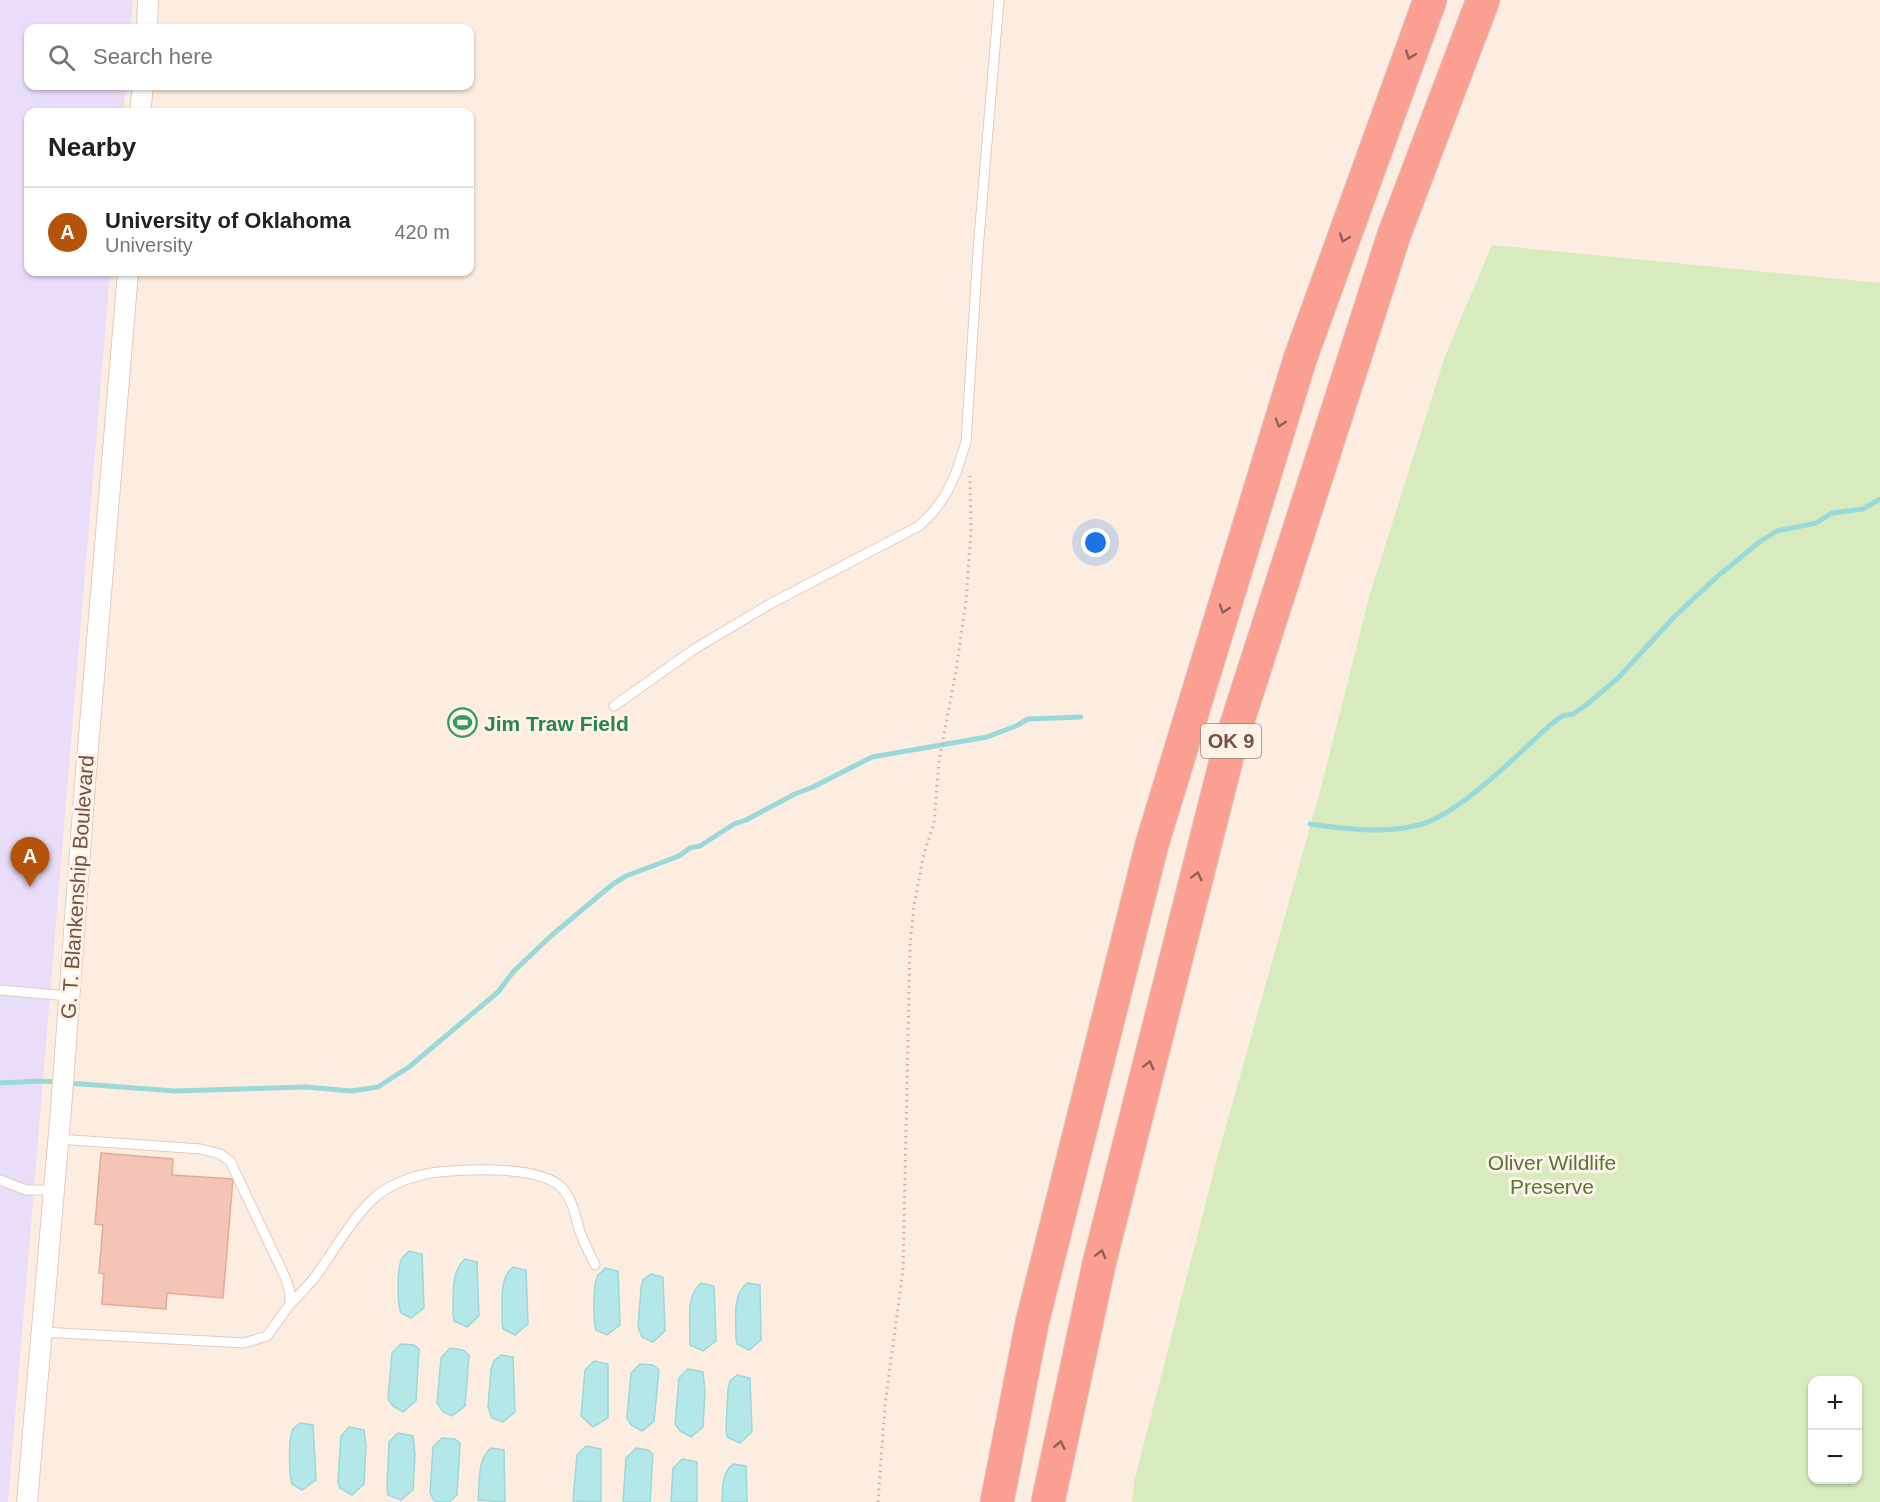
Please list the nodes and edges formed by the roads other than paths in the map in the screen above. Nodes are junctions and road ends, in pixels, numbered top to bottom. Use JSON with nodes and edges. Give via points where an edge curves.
{"nodes":[{"id":1,"x":999,"y":0,"type":"edge"},
{"id":2,"x":1430,"y":0,"type":"edge"},
{"id":3,"x":1483,"y":0,"type":"edge"},
{"id":4,"x":143,"y":90,"type":"edge"},
{"id":5,"x":140,"y":108,"type":"edge"},
{"id":6,"x":128,"y":276,"type":"edge"},
{"id":7,"x":614,"y":706,"type":"dead end"},
{"id":8,"x":0,"y":990,"type":"edge"},
{"id":9,"x":69,"y":996,"type":"junction"},
{"id":10,"x":58,"y":1139,"type":"junction"},
{"id":11,"x":0,"y":1180,"type":"edge"},
{"id":12,"x":54,"y":1190,"type":"junction"},
{"id":13,"x":595,"y":1265,"type":"dead end"},
{"id":14,"x":290,"y":1305,"type":"junction"},
{"id":15,"x":42,"y":1332,"type":"junction"},
{"id":16,"x":27,"y":1502,"type":"edge"},
{"id":17,"x":997,"y":1502,"type":"edge"},
{"id":18,"x":1048,"y":1502,"type":"edge"}],
"edges":[{"from":1,"to":7,"type":"lane","via":[[966,442],[946,494],[919,526],[770,604],[696,648]]},
{"from":2,"to":17,"type":"highway","number":"OK 9","one_way":true,"via":[[1300,359],[1152,844],[1032,1323]]},
{"from":18,"to":3,"type":"highway","number":"OK 9","one_way":true,"via":[[1099,1264],[1230,745],[1394,235]]},
{"from":4,"to":5,"type":"street"},
{"from":6,"to":9,"type":"street","name":"G. T. Blankenship Boulevard"},
{"from":8,"to":9,"type":"lane"},
{"from":9,"to":10,"type":"street","name":"G. T. Blankenship Boulevard"},
{"from":10,"to":12,"type":"street","name":"G. T. Blankenship Boulevard"},
{"from":10,"to":14,"type":"lane","via":[[201,1149],[230,1161],[285,1277]]},
{"from":11,"to":12,"type":"lane","via":[[26,1190]]},
{"from":12,"to":15,"type":"street","name":"G. T. Blankenship Boulevard"},
{"from":13,"to":14,"type":"lane","via":[[563,1189],[540,1175],[515,1170],[438,1172],[412,1178],[373,1199]]},
{"from":14,"to":15,"type":"lane","via":[[267,1336],[244,1343]]},
{"from":15,"to":16,"type":"street","name":"G. T. Blankenship Boulevard"}]}
